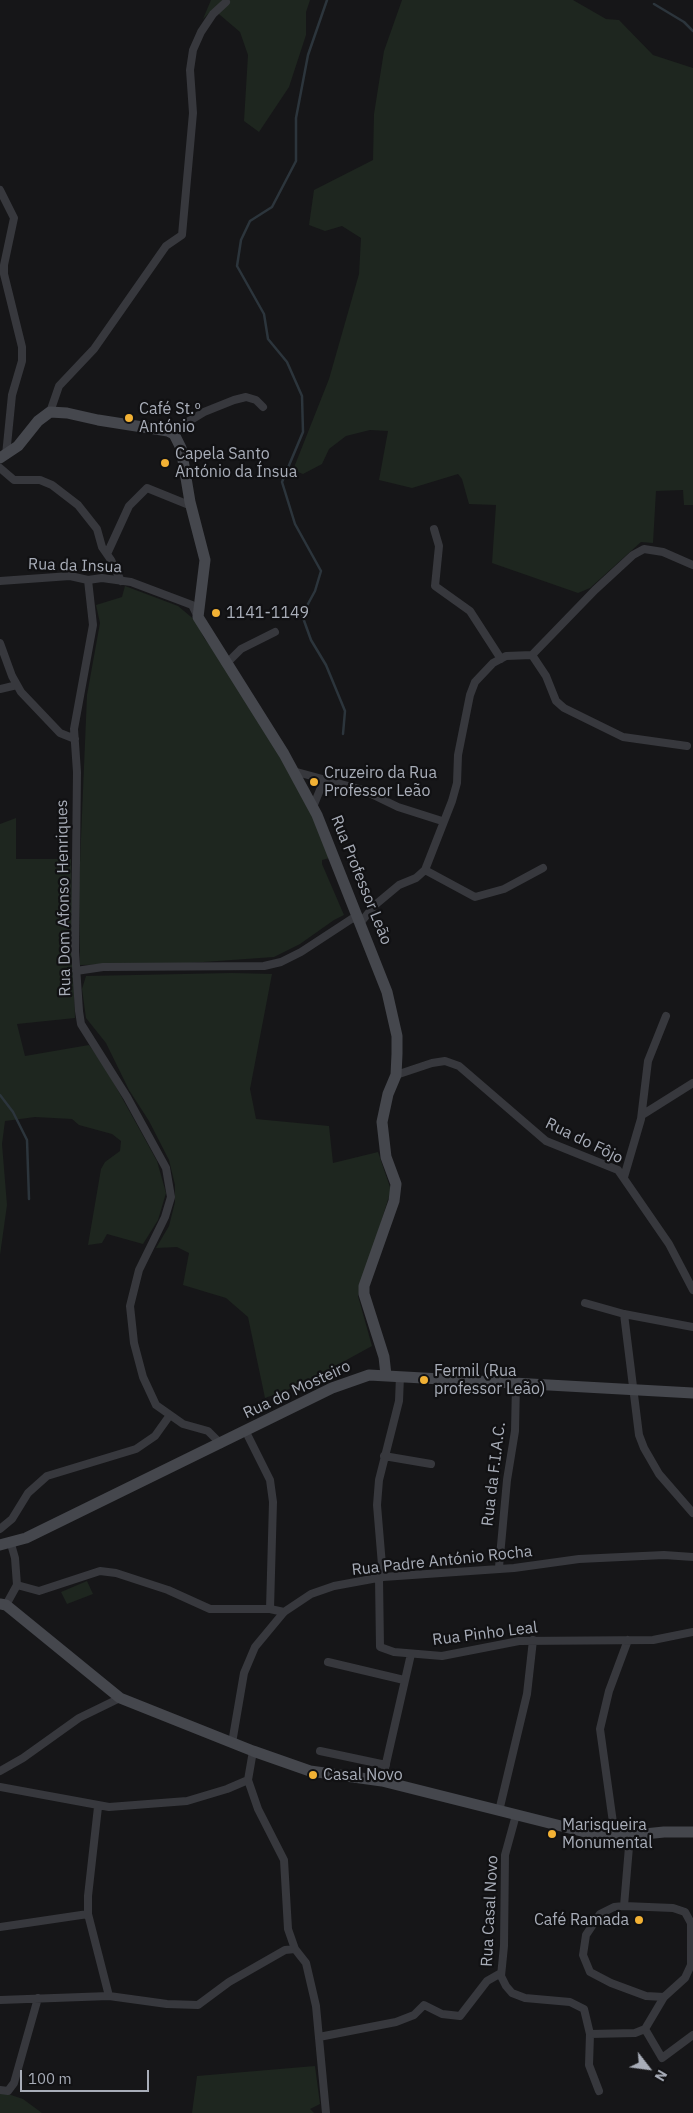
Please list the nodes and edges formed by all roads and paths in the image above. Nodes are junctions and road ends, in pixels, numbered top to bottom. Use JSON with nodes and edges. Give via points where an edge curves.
{"nodes":[{"id":1,"x":226,"y":2,"type":"dead end"},
{"id":2,"x":0,"y":190,"type":"edge"},
{"id":3,"x":263,"y":407,"type":"dead end"},
{"id":4,"x":50,"y":412,"type":"junction"},
{"id":5,"x":174,"y":434,"type":"junction"},
{"id":6,"x":3,"y":457,"type":"edge"},
{"id":7,"x":0,"y":468,"type":"edge"},
{"id":8,"x":194,"y":515,"type":"junction"},
{"id":9,"x":434,"y":529,"type":"dead end"},
{"id":10,"x":107,"y":554,"type":"junction"},
{"id":11,"x":693,"y":565,"type":"edge"},
{"id":12,"x":88,"y":580,"type":"junction"},
{"id":13,"x":121,"y":580,"type":"junction"},
{"id":14,"x":0,"y":581,"type":"edge"},
{"id":15,"x":198,"y":617,"type":"junction"},
{"id":16,"x":275,"y":632,"type":"dead end"},
{"id":17,"x":0,"y":643,"type":"edge"},
{"id":18,"x":532,"y":655,"type":"junction"},
{"id":19,"x":501,"y":659,"type":"junction"},
{"id":20,"x":226,"y":664,"type":"junction"},
{"id":21,"x":16,"y":685,"type":"junction"},
{"id":22,"x":0,"y":689,"type":"edge"},
{"id":23,"x":75,"y":739,"type":"junction"},
{"id":24,"x":687,"y":746,"type":"dead end"},
{"id":25,"x":293,"y":771,"type":"junction"},
{"id":26,"x":324,"y":780,"type":"junction"},
{"id":27,"x":313,"y":807,"type":"junction"},
{"id":28,"x":442,"y":822,"type":"junction"},
{"id":29,"x":543,"y":868,"type":"dead end"},
{"id":30,"x":425,"y":870,"type":"junction"},
{"id":31,"x":360,"y":922,"type":"junction"},
{"id":32,"x":76,"y":971,"type":"junction"},
{"id":33,"x":666,"y":1016,"type":"dead end"},
{"id":34,"x":396,"y":1075,"type":"junction"},
{"id":35,"x":693,"y":1082,"type":"edge"},
{"id":36,"x":642,"y":1115,"type":"junction"},
{"id":37,"x":624,"y":1177,"type":"junction"},
{"id":38,"x":693,"y":1290,"type":"edge"},
{"id":39,"x":586,"y":1303,"type":"dead end"},
{"id":40,"x":624,"y":1314,"type":"junction"},
{"id":41,"x":693,"y":1327,"type":"edge"},
{"id":42,"x":386,"y":1375,"type":"junction"},
{"id":43,"x":400,"y":1376,"type":"junction"},
{"id":44,"x":516,"y":1383,"type":"junction"},
{"id":45,"x":634,"y":1389,"type":"junction"},
{"id":46,"x":693,"y":1393,"type":"edge"},
{"id":47,"x":170,"y":1416,"type":"junction"},
{"id":48,"x":246,"y":1432,"type":"junction"},
{"id":49,"x":221,"y":1444,"type":"junction"},
{"id":50,"x":384,"y":1456,"type":"junction"},
{"id":51,"x":431,"y":1464,"type":"dead end"},
{"id":52,"x":693,"y":1513,"type":"edge"},
{"id":53,"x":0,"y":1529,"type":"edge"},
{"id":54,"x":5,"y":1544,"type":"edge"},
{"id":55,"x":693,"y":1557,"type":"edge"},
{"id":56,"x":499,"y":1567,"type":"junction"},
{"id":57,"x":381,"y":1578,"type":"junction"},
{"id":58,"x":17,"y":1585,"type":"junction"},
{"id":59,"x":3,"y":1604,"type":"edge"},
{"id":60,"x":270,"y":1609,"type":"junction"},
{"id":61,"x":284,"y":1612,"type":"junction"},
{"id":62,"x":693,"y":1632,"type":"edge"},
{"id":63,"x":533,"y":1640,"type":"junction"},
{"id":64,"x":628,"y":1640,"type":"junction"},
{"id":65,"x":411,"y":1654,"type":"junction"},
{"id":66,"x":328,"y":1662,"type":"dead end"},
{"id":67,"x":404,"y":1680,"type":"junction"},
{"id":68,"x":120,"y":1698,"type":"junction"},
{"id":69,"x":232,"y":1743,"type":"junction"},
{"id":70,"x":320,"y":1750,"type":"dead end"},
{"id":71,"x":253,"y":1751,"type":"junction"},
{"id":72,"x":386,"y":1765,"type":"junction"},
{"id":73,"x":0,"y":1770,"type":"edge"},
{"id":74,"x":248,"y":1780,"type":"junction"},
{"id":75,"x":382,"y":1781,"type":"junction"},
{"id":76,"x":0,"y":1787,"type":"edge"},
{"id":77,"x":98,"y":1807,"type":"junction"},
{"id":78,"x":498,"y":1811,"type":"junction"},
{"id":79,"x":516,"y":1815,"type":"junction"},
{"id":80,"x":693,"y":1832,"type":"edge"},
{"id":81,"x":630,"y":1835,"type":"junction"},
{"id":82,"x":615,"y":1837,"type":"junction"},
{"id":83,"x":624,"y":1906,"type":"junction"},
{"id":84,"x":88,"y":1914,"type":"junction"},
{"id":85,"x":0,"y":1927,"type":"edge"},
{"id":86,"x":295,"y":1949,"type":"junction"},
{"id":87,"x":501,"y":1973,"type":"junction"},
{"id":88,"x":108,"y":1996,"type":"junction"},
{"id":89,"x":664,"y":1997,"type":"junction"},
{"id":90,"x":38,"y":1998,"type":"junction"},
{"id":91,"x":0,"y":2000,"type":"edge"},
{"id":92,"x":645,"y":2029,"type":"junction"},
{"id":93,"x":590,"y":2034,"type":"junction"},
{"id":94,"x":693,"y":2035,"type":"edge"},
{"id":95,"x":319,"y":2037,"type":"junction"},
{"id":96,"x":0,"y":2090,"type":"edge"},
{"id":97,"x":599,"y":2092,"type":"dead end"},
{"id":98,"x":326,"y":2113,"type":"edge"}],
"edges":[{"from":1,"to":4,"type":"street","via":[[205,26],[193,50],[190,70],[194,113],[182,235],[166,246],[94,349],[63,381]]},
{"from":2,"to":6,"type":"street","via":[[14,218],[4,274],[22,347]]},
{"from":3,"to":5,"type":"street","via":[[246,397],[234,400],[204,412],[176,429]]},
{"from":4,"to":5,"type":"main road"},
{"from":4,"to":6,"type":"main road"},
{"from":5,"to":8,"type":"main road","via":[[181,448]]},
{"from":7,"to":10,"type":"street","via":[[14,480],[40,480],[64,493],[97,529]]},
{"from":8,"to":10,"type":"street","via":[[189,505],[147,488],[129,506]]},
{"from":8,"to":15,"type":"main road","via":[[205,560]]},
{"from":9,"to":19,"type":"street","via":[[439,546],[435,586],[470,611]]},
{"from":10,"to":13,"type":"street"},
{"from":11,"to":18,"type":"street","via":[[663,552],[644,549],[633,555]]},
{"from":12,"to":13,"type":"street","name":"Rua da Insua"},
{"from":12,"to":14,"type":"street","name":"Rua da Insua","via":[[70,576]]},
{"from":12,"to":23,"type":"street","name":"Rua Dom Afonso Henriques","via":[[93,625],[82,675]]},
{"from":13,"to":15,"type":"street","name":"Rua da Insua","via":[[192,605]]},
{"from":15,"to":20,"type":"main road","name":"Rua Professor Leão"},
{"from":16,"to":20,"type":"street","via":[[241,649]]},
{"from":17,"to":21,"type":"street"},
{"from":18,"to":19,"type":"street"},
{"from":18,"to":24,"type":"street","via":[[546,676],[556,701],[564,708],[623,737]]},
{"from":19,"to":28,"type":"street","via":[[475,682],[470,695],[452,802]]},
{"from":20,"to":25,"type":"main road","name":"Rua Professor Leão"},
{"from":21,"to":22,"type":"street"},
{"from":21,"to":23,"type":"street","via":[[43,718],[60,733]]},
{"from":23,"to":32,"type":"street","name":"Rua Dom Afonso Henriques"},
{"from":25,"to":26,"type":"street"},
{"from":25,"to":27,"type":"main road","name":"Rua Professor Leão"},
{"from":26,"to":27,"type":"street"},
{"from":26,"to":28,"type":"street","via":[[363,790],[398,807]]},
{"from":27,"to":31,"type":"main road","name":"Rua Professor Leão"},
{"from":28,"to":30,"type":"street"},
{"from":29,"to":30,"type":"street","via":[[504,889],[475,897]]},
{"from":30,"to":31,"type":"street","via":[[416,878],[399,884]]},
{"from":31,"to":32,"type":"street","via":[[353,918],[301,952],[264,966],[103,967]]},
{"from":31,"to":34,"type":"main road","name":"Rua Professor Leão","via":[[387,992],[397,1036]]},
{"from":32,"to":47,"type":"street","name":"Rua Dom Afonso Henriques","via":[[81,1024],[127,1097],[166,1168],[172,1197],[139,1270],[130,1306],[134,1343],[143,1376],[156,1405]]},
{"from":33,"to":36,"type":"street","via":[[648,1061]]},
{"from":34,"to":37,"type":"street","name":"Rua do Fôjo","via":[[445,1061],[459,1066],[546,1141],[612,1167]]},
{"from":34,"to":42,"type":"main road","name":"Rua Professor Leão","via":[[382,1122],[386,1157],[396,1184],[394,1201],[364,1286]]},
{"from":35,"to":36,"type":"street"},
{"from":36,"to":37,"type":"street"},
{"from":37,"to":38,"type":"street","name":"Rua do Fôjo","via":[[669,1244]]},
{"from":39,"to":40,"type":"street"},
{"from":40,"to":41,"type":"street"},
{"from":40,"to":45,"type":"street"},
{"from":42,"to":43,"type":"main road","name":"Rua do Mosteiro"},
{"from":42,"to":48,"type":"main road","name":"Rua do Mosteiro","via":[[352,1380]]},
{"from":43,"to":44,"type":"main road","name":"Rua do Mosteiro"},
{"from":43,"to":50,"type":"street","via":[[399,1401]]},
{"from":44,"to":45,"type":"main road","name":"Rua do Mosteiro"},
{"from":44,"to":56,"type":"street","name":"Rua da F.I.A.C.","via":[[515,1430]]},
{"from":45,"to":46,"type":"main road","name":"Rua do Mosteiro"},
{"from":45,"to":52,"type":"street","via":[[639,1434],[644,1448],[659,1474]]},
{"from":47,"to":49,"type":"street","name":"Rua Dom Afonso Henriques","via":[[183,1424],[208,1431]]},
{"from":47,"to":53,"type":"street","via":[[155,1436],[136,1449],[46,1476],[28,1493],[12,1519]]},
{"from":48,"to":49,"type":"main road","name":"Rua do Mosteiro"},
{"from":48,"to":60,"type":"street","via":[[270,1480],[273,1502]]},
{"from":49,"to":54,"type":"main road","name":"Rua do Mosteiro"},
{"from":50,"to":51,"type":"street"},
{"from":50,"to":57,"type":"street","via":[[376,1505]]},
{"from":54,"to":58,"type":"street"},
{"from":55,"to":56,"type":"street","name":"Rua Padre António Rocha","via":[[664,1555],[579,1559]]},
{"from":56,"to":57,"type":"street","name":"Rua Padre António Rocha"},
{"from":57,"to":61,"type":"street","name":"Rua Padre António Rocha","via":[[334,1586],[311,1594]]},
{"from":57,"to":65,"type":"street","name":"Rua Pinho Leal","via":[[380,1647]]},
{"from":58,"to":59,"type":"street"},
{"from":58,"to":60,"type":"street","via":[[39,1591],[100,1571],[168,1590],[210,1609]]},
{"from":59,"to":68,"type":"main road"},
{"from":60,"to":61,"type":"street"},
{"from":61,"to":69,"type":"street","name":"Rua Padre António Rocha","via":[[255,1647],[244,1673]]},
{"from":62,"to":64,"type":"street","name":"Rua Pinho Leal","via":[[653,1640]]},
{"from":63,"to":64,"type":"street","name":"Rua Pinho Leal"},
{"from":63,"to":65,"type":"street","name":"Rua Pinho Leal","via":[[442,1656]]},
{"from":63,"to":78,"type":"street","via":[[527,1694]]},
{"from":64,"to":82,"type":"street","via":[[609,1691],[600,1729]]},
{"from":65,"to":67,"type":"street"},
{"from":66,"to":67,"type":"street"},
{"from":67,"to":72,"type":"street"},
{"from":68,"to":69,"type":"main road"},
{"from":68,"to":73,"type":"street","via":[[79,1718]]},
{"from":69,"to":71,"type":"main road"},
{"from":70,"to":72,"type":"street"},
{"from":71,"to":74,"type":"street"},
{"from":71,"to":75,"type":"main road","via":[[310,1771]]},
{"from":72,"to":75,"type":"street"},
{"from":74,"to":77,"type":"street","via":[[186,1801]]},
{"from":74,"to":86,"type":"street","via":[[258,1809],[284,1860],[288,1929]]},
{"from":75,"to":78,"type":"main road"},
{"from":76,"to":77,"type":"street"},
{"from":77,"to":84,"type":"street"},
{"from":78,"to":79,"type":"main road"},
{"from":79,"to":82,"type":"main road"},
{"from":79,"to":87,"type":"street","name":"Rua Casal Novo","via":[[505,1855]]},
{"from":80,"to":81,"type":"main road"},
{"from":81,"to":82,"type":"main road"},
{"from":81,"to":83,"type":"street"},
{"from":83,"to":89,"type":"street","via":[[673,1908],[685,1912],[690,1923],[691,1965],[686,1978]]},
{"from":83,"to":89,"type":"street","via":[[600,1914],[586,1935],[583,1955],[590,1972],[646,1996]]},
{"from":84,"to":85,"type":"street"},
{"from":84,"to":88,"type":"street"},
{"from":86,"to":88,"type":"street","via":[[285,1950],[229,1982],[198,2005]]},
{"from":86,"to":95,"type":"street","via":[[306,1963]]},
{"from":87,"to":93,"type":"street","name":"Rua Casal Novo","via":[[512,1993],[525,1998],[570,2002],[584,2009]]},
{"from":87,"to":95,"type":"street","via":[[487,1980],[460,2016],[442,2014],[424,2005],[414,2015],[396,2022]]},
{"from":88,"to":90,"type":"street"},
{"from":89,"to":92,"type":"street"},
{"from":90,"to":91,"type":"street"},
{"from":90,"to":96,"type":"street","via":[[14,2083],[8,2091]]},
{"from":92,"to":93,"type":"street","via":[[635,2033]]},
{"from":92,"to":94,"type":"street","via":[[662,2058]]},
{"from":93,"to":97,"type":"street","via":[[589,2065]]},
{"from":95,"to":98,"type":"street"}]}
